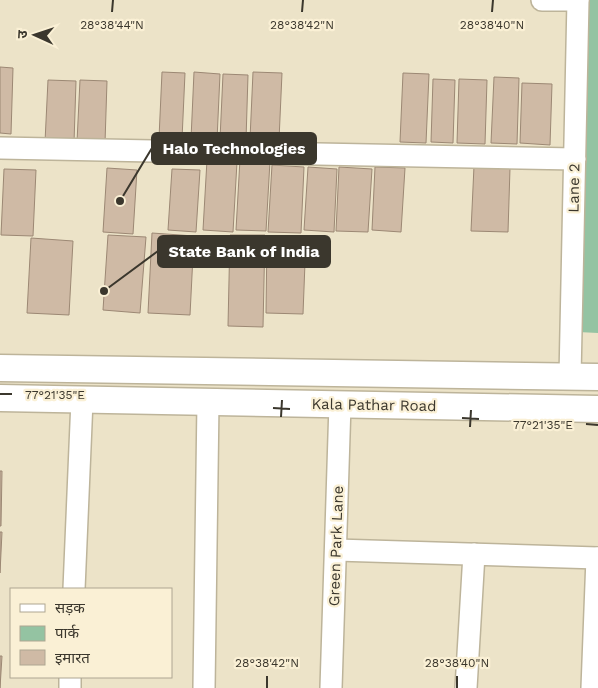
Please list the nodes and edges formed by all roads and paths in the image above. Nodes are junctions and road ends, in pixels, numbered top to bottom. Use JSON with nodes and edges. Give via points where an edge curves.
{"nodes":[{"id":1,"x":542,"y":0,"type":"edge"},
{"id":2,"x":578,"y":0,"type":"edge"},
{"id":3,"x":0,"y":148,"type":"edge"},
{"id":4,"x":575,"y":160,"type":"junction"},
{"id":5,"x":0,"y":368,"type":"edge"},
{"id":6,"x":570,"y":377,"type":"junction"},
{"id":7,"x":598,"y":377,"type":"edge"},
{"id":8,"x":0,"y":398,"type":"edge"},
{"id":9,"x":82,"y":400,"type":"junction"},
{"id":10,"x":208,"y":402,"type":"junction"},
{"id":11,"x":340,"y":404,"type":"junction"},
{"id":12,"x":598,"y":409,"type":"edge"},
{"id":13,"x":336,"y":550,"type":"junction"},
{"id":14,"x":474,"y":554,"type":"junction"},
{"id":15,"x":598,"y":558,"type":"edge"},
{"id":16,"x":74,"y":588,"type":"edge"},
{"id":17,"x":204,"y":688,"type":"edge"},
{"id":18,"x":331,"y":688,"type":"edge"},
{"id":19,"x":466,"y":688,"type":"edge"},
{"id":20,"x":592,"y":688,"type":"edge"}],
"edges":[{"from":1,"to":2,"type":"street"},
{"from":2,"to":4,"type":"street","name":"Lane 2"},
{"from":3,"to":4,"type":"street"},
{"from":4,"to":6,"type":"street","name":"Lane 2"},
{"from":5,"to":6,"type":"street","name":"Kala Pathar Road"},
{"from":6,"to":7,"type":"street","name":"Kala Pathar Road"},
{"from":8,"to":9,"type":"street","name":"Kala Pathar Road"},
{"from":9,"to":10,"type":"street","name":"Kala Pathar Road"},
{"from":9,"to":16,"type":"street"},
{"from":10,"to":11,"type":"street","name":"Kala Pathar Road"},
{"from":10,"to":17,"type":"street"},
{"from":11,"to":12,"type":"street","name":"Kala Pathar Road"},
{"from":11,"to":13,"type":"street","name":"Green Park Lane"},
{"from":13,"to":14,"type":"street"},
{"from":13,"to":18,"type":"street","name":"Green Park Lane"},
{"from":14,"to":15,"type":"street"},
{"from":14,"to":19,"type":"street"},
{"from":15,"to":20,"type":"street"}]}
